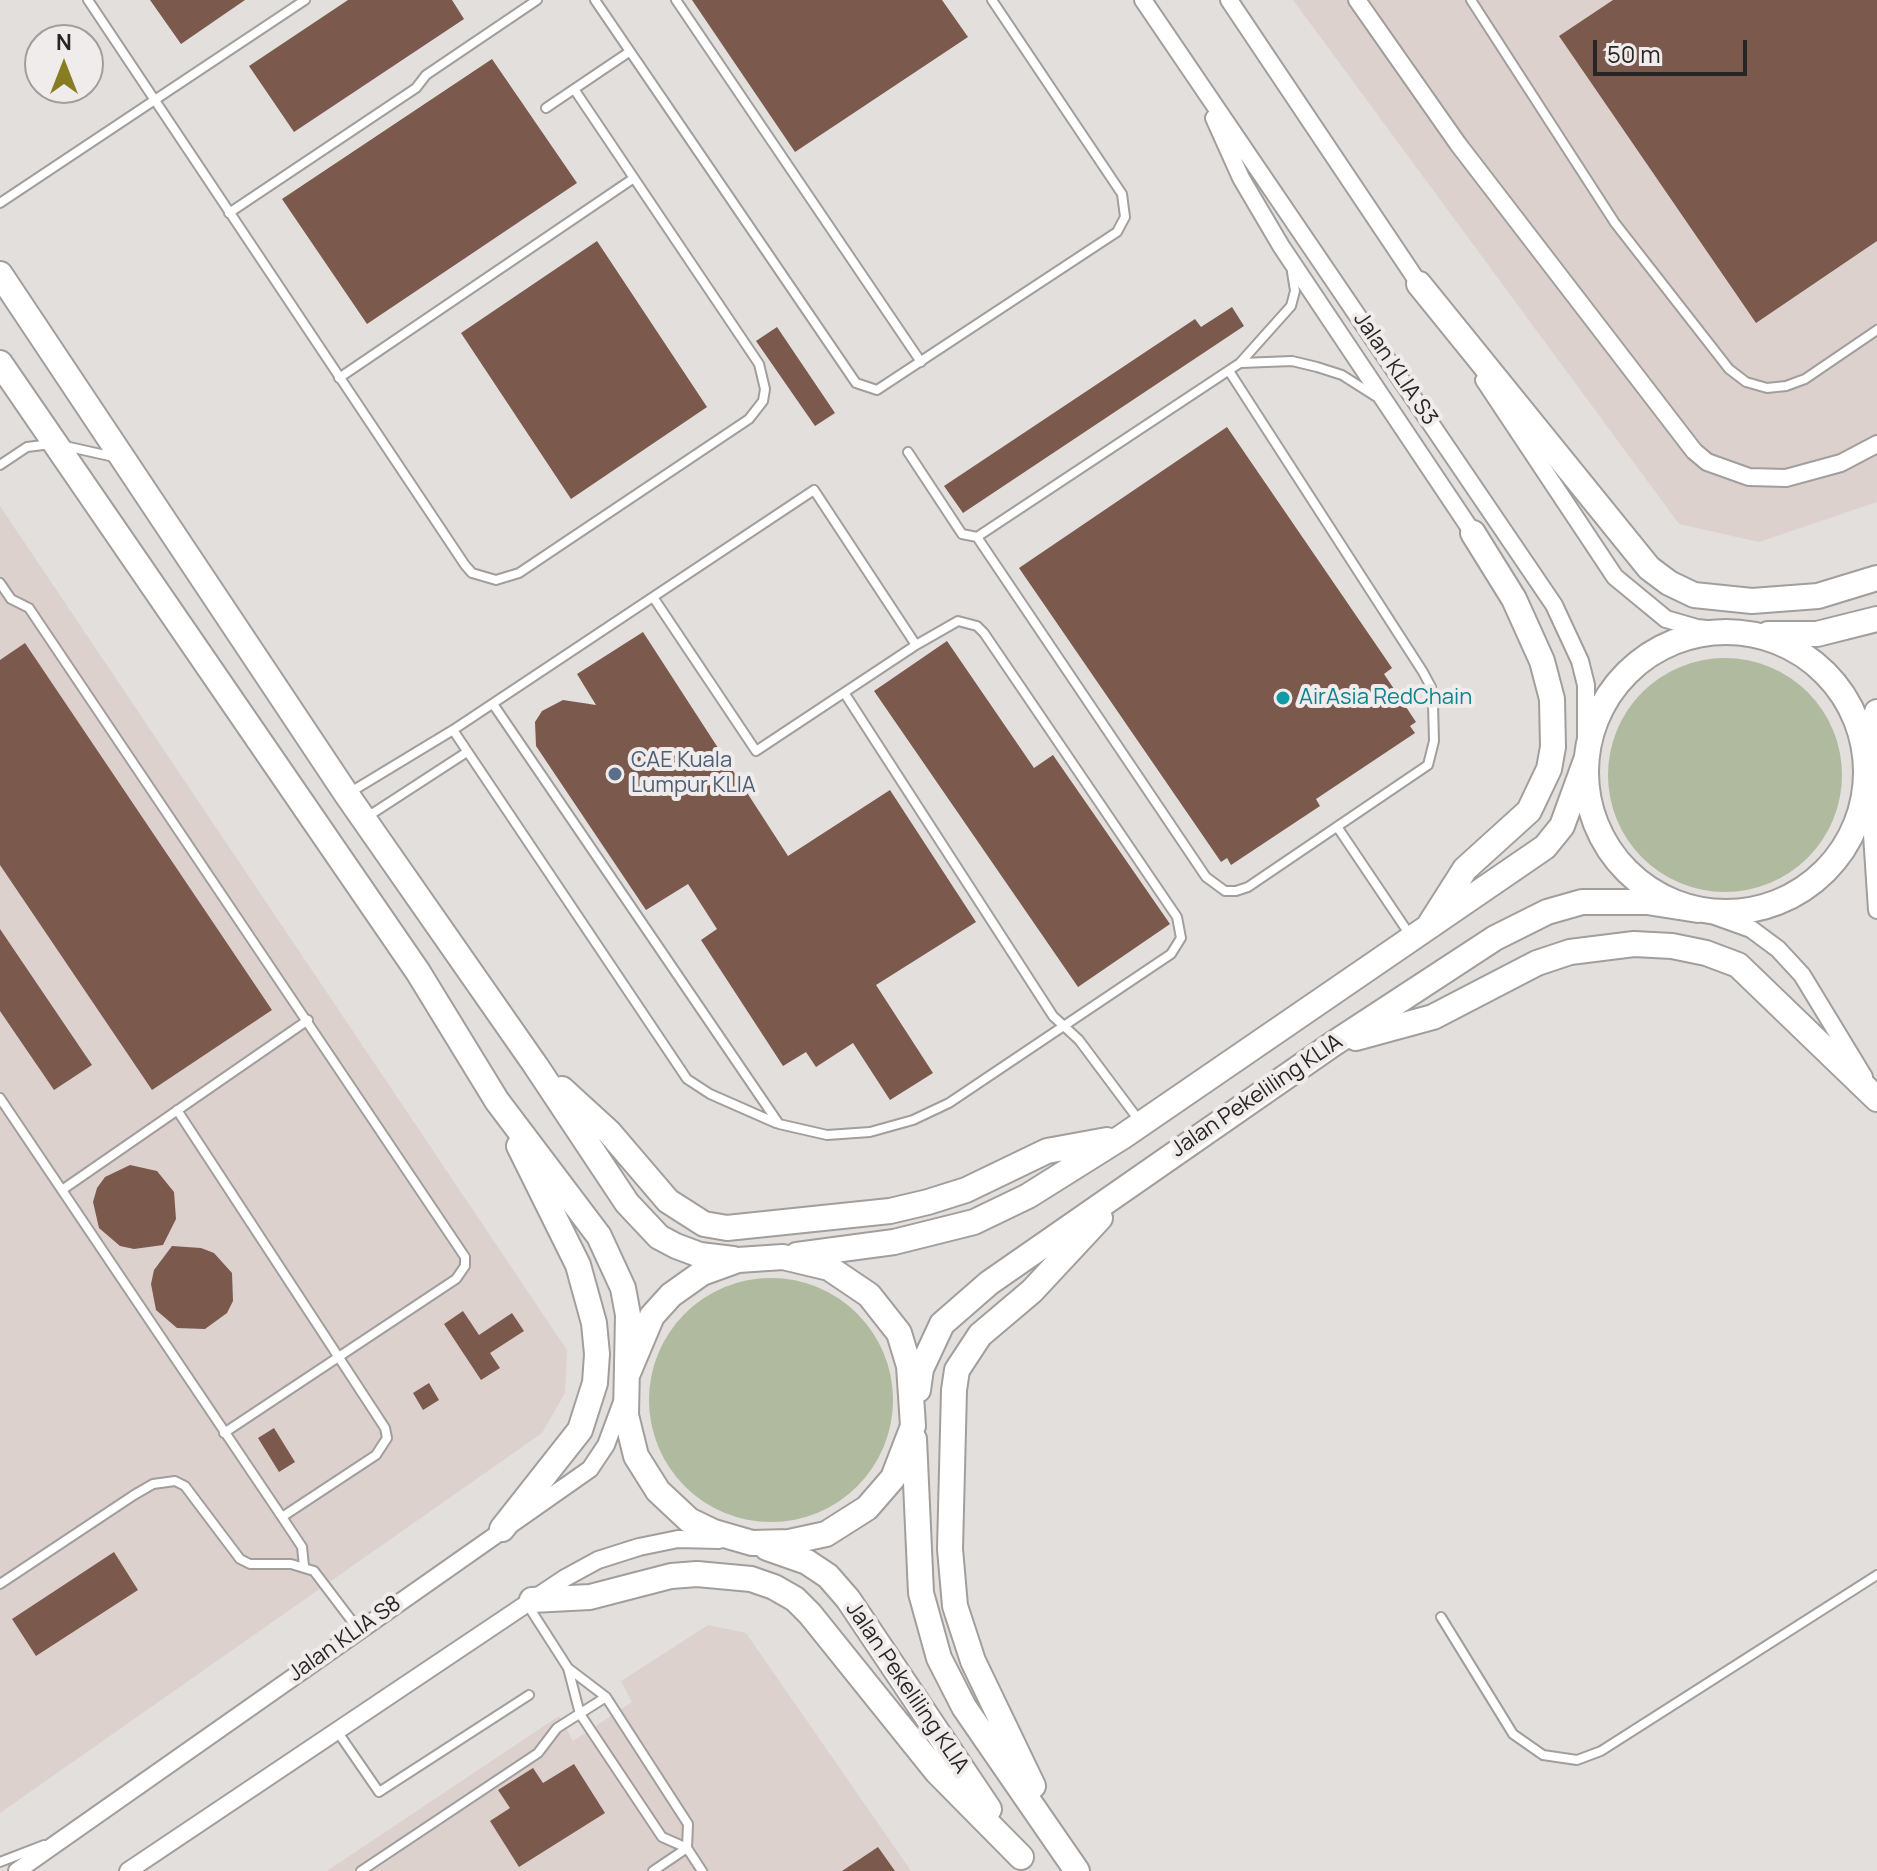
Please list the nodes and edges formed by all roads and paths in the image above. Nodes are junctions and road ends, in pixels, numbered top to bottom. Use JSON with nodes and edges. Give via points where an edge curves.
{"nodes":[{"id":1,"x":88,"y":0,"type":"edge"},
{"id":2,"x":305,"y":0,"type":"edge"},
{"id":3,"x":537,"y":0,"type":"edge"},
{"id":4,"x":595,"y":0,"type":"edge"},
{"id":5,"x":676,"y":0,"type":"edge"},
{"id":6,"x":992,"y":0,"type":"edge"},
{"id":7,"x":1143,"y":0,"type":"edge"},
{"id":8,"x":1229,"y":0,"type":"edge"},
{"id":9,"x":1357,"y":0,"type":"edge"},
{"id":10,"x":1476,"y":2,"type":"edge"},
{"id":11,"x":629,"y":52,"type":"junction"},
{"id":12,"x":1196,"y":78,"type":"junction"},
{"id":13,"x":574,"y":89,"type":"junction"},
{"id":14,"x":154,"y":102,"type":"junction"},
{"id":15,"x":546,"y":108,"type":"dead end"},
{"id":16,"x":634,"y":178,"type":"junction"},
{"id":17,"x":4,"y":201,"type":"edge"},
{"id":18,"x":229,"y":213,"type":"junction"},
{"id":19,"x":1281,"y":246,"type":"junction"},
{"id":20,"x":0,"y":274,"type":"edge"},
{"id":21,"x":1419,"y":284,"type":"junction"},
{"id":22,"x":1877,"y":330,"type":"edge"},
{"id":23,"x":921,"y":362,"type":"junction"},
{"id":24,"x":1240,"y":363,"type":"junction"},
{"id":25,"x":1229,"y":371,"type":"junction"},
{"id":26,"x":4,"y":377,"type":"edge"},
{"id":27,"x":339,"y":378,"type":"junction"},
{"id":28,"x":1399,"y":421,"type":"junction"},
{"id":29,"x":1877,"y":444,"type":"edge"},
{"id":30,"x":56,"y":445,"type":"junction"},
{"id":31,"x":908,"y":452,"type":"dead end"},
{"id":32,"x":123,"y":459,"type":"junction"},
{"id":33,"x":0,"y":465,"type":"edge"},
{"id":34,"x":1473,"y":533,"type":"joint"},
{"id":35,"x":977,"y":537,"type":"junction"},
{"id":36,"x":1877,"y":578,"type":"edge"},
{"id":37,"x":0,"y":583,"type":"edge"},
{"id":38,"x":653,"y":597,"type":"junction"},
{"id":39,"x":1877,"y":619,"type":"edge"},
{"id":40,"x":1745,"y":633,"type":"junction"},
{"id":41,"x":916,"y":645,"type":"junction"},
{"id":42,"x":845,"y":694,"type":"junction"},
{"id":43,"x":493,"y":704,"type":"junction"},
{"id":44,"x":1877,"y":712,"type":"edge"},
{"id":45,"x":453,"y":730,"type":"junction"},
{"id":46,"x":467,"y":752,"type":"junction"},
{"id":47,"x":1586,"y":760,"type":"junction"},
{"id":48,"x":1868,"y":774,"type":"junction"},
{"id":49,"x":347,"y":795,"type":"junction"},
{"id":50,"x":365,"y":819,"type":"junction"},
{"id":51,"x":1338,"y":828,"type":"junction"},
{"id":52,"x":1698,"y":910,"type":"junction"},
{"id":53,"x":1877,"y":910,"type":"edge"},
{"id":54,"x":1419,"y":934,"type":"junction"},
{"id":55,"x":308,"y":1020,"type":"junction"},
{"id":56,"x":1063,"y":1026,"type":"junction"},
{"id":57,"x":1333,"y":1044,"type":"junction"},
{"id":58,"x":536,"y":1066,"type":"junction"},
{"id":59,"x":0,"y":1098,"type":"edge"},
{"id":60,"x":1877,"y":1099,"type":"edge"},
{"id":61,"x":497,"y":1101,"type":"junction"},
{"id":62,"x":177,"y":1110,"type":"junction"},
{"id":63,"x":779,"y":1124,"type":"junction"},
{"id":64,"x":1132,"y":1130,"type":"junction"},
{"id":65,"x":1134,"y":1181,"type":"junction"},
{"id":66,"x":62,"y":1190,"type":"junction"},
{"id":67,"x":783,"y":1257,"type":"junction"},
{"id":68,"x":738,"y":1260,"type":"junction"},
{"id":69,"x":340,"y":1357,"type":"junction"},
{"id":70,"x":628,"y":1373,"type":"junction"},
{"id":71,"x":913,"y":1426,"type":"junction"},
{"id":72,"x":224,"y":1433,"type":"junction"},
{"id":73,"x":282,"y":1517,"type":"junction"},
{"id":74,"x":502,"y":1529,"type":"junction"},
{"id":75,"x":752,"y":1543,"type":"junction"},
{"id":76,"x":304,"y":1566,"type":"junction"},
{"id":77,"x":1877,"y":1575,"type":"edge"},
{"id":78,"x":0,"y":1584,"type":"edge"},
{"id":79,"x":529,"y":1602,"type":"junction"},
{"id":80,"x":1441,"y":1617,"type":"dead end"},
{"id":81,"x":358,"y":1629,"type":"junction"},
{"id":82,"x":568,"y":1668,"type":"junction"},
{"id":83,"x":529,"y":1695,"type":"dead end"},
{"id":84,"x":606,"y":1697,"type":"junction"},
{"id":85,"x":580,"y":1714,"type":"junction"},
{"id":86,"x":337,"y":1730,"type":"junction"},
{"id":87,"x":66,"y":1837,"type":"junction"},
{"id":88,"x":1062,"y":1846,"type":"junction"},
{"id":89,"x":687,"y":1848,"type":"junction"},
{"id":90,"x":160,"y":1849,"type":"junction"},
{"id":91,"x":0,"y":1862,"type":"edge"},
{"id":92,"x":1026,"y":1864,"type":"edge"},
{"id":93,"x":17,"y":1871,"type":"edge"},
{"id":94,"x":128,"y":1871,"type":"edge"},
{"id":95,"x":134,"y":1871,"type":"edge"},
{"id":96,"x":361,"y":1871,"type":"edge"},
{"id":97,"x":653,"y":1871,"type":"edge"},
{"id":98,"x":702,"y":1871,"type":"edge"},
{"id":99,"x":1077,"y":1871,"type":"edge"}],
"edges":[{"from":1,"to":14,"type":"lane"},
{"from":2,"to":14,"type":"lane"},
{"from":3,"to":18,"type":"lane"},
{"from":4,"to":11,"type":"lane"},
{"from":5,"to":23,"type":"lane"},
{"from":6,"to":23,"type":"lane","via":[[1122,194],[1125,217],[1117,232]]},
{"from":7,"to":12,"type":"street","name":"Jalan KLIA S3"},
{"from":8,"to":21,"type":"street"},
{"from":9,"to":29,"type":"street","via":[[1458,144],[1694,451],[1707,462],[1749,477],[1786,478],[1841,463]]},
{"from":10,"to":22,"type":"lane","via":[[1615,223],[1729,369],[1746,382],[1786,386]]},
{"from":11,"to":13,"type":"lane"},
{"from":11,"to":23,"type":"lane","via":[[856,383],[877,390]]},
{"from":12,"to":19,"type":"street","via":[[1241,178]]},
{"from":12,"to":47,"type":"street","name":"Jalan KLIA S3","via":[[1554,605],[1586,685]]},
{"from":13,"to":15,"type":"lane"},
{"from":13,"to":16,"type":"lane"},
{"from":14,"to":17,"type":"lane"},
{"from":14,"to":18,"type":"lane"},
{"from":16,"to":27,"type":"lane"},
{"from":16,"to":27,"type":"lane","via":[[759,364],[763,401],[749,419],[519,573],[496,580],[472,573],[465,565]]},
{"from":18,"to":27,"type":"lane"},
{"from":19,"to":24,"type":"lane","via":[[1294,276],[1291,306]]},
{"from":19,"to":28,"type":"street"},
{"from":20,"to":32,"type":"main road"},
{"from":21,"to":36,"type":"main road","via":[[1649,568],[1669,583],[1694,595],[1752,601],[1818,596]]},
{"from":21,"to":40,"type":"street","via":[[1615,577],[1666,619]]},
{"from":24,"to":25,"type":"lane"},
{"from":24,"to":28,"type":"lane","via":[[1292,361],[1342,375],[1362,385]]},
{"from":25,"to":35,"type":"lane"},
{"from":25,"to":51,"type":"lane","via":[[1431,687],[1434,741],[1428,765]]},
{"from":26,"to":30,"type":"main road"},
{"from":28,"to":34,"type":"street"},
{"from":30,"to":32,"type":"lane"},
{"from":30,"to":33,"type":"lane","via":[[27,447]]},
{"from":30,"to":61,"type":"main road","via":[[418,972]]},
{"from":31,"to":35,"type":"lane","via":[[962,534]]},
{"from":32,"to":49,"type":"main road"},
{"from":34,"to":54,"type":"main road","via":[[1514,599],[1542,661],[1552,699],[1553,747],[1529,811],[1465,869]]},
{"from":35,"to":51,"type":"lane","via":[[1214,885],[1225,891],[1248,887]]},
{"from":37,"to":55,"type":"lane","via":[[11,599],[29,608]]},
{"from":38,"to":41,"type":"lane","via":[[814,490]]},
{"from":38,"to":42,"type":"lane","via":[[756,751]]},
{"from":38,"to":43,"type":"lane"},
{"from":39,"to":40,"type":"main road","name":"Jalan Pekeliling KLIA","via":[[1817,634]]},
{"from":40,"to":47,"type":"main road","name":"Jalan Pekeliling KLIA","via":[[1699,635],[1655,651],[1620,680],[1596,715]]},
{"from":40,"to":48,"type":"main road","name":"Jalan Pekeliling KLIA","via":[[1808,658],[1833,681],[1853,709]]},
{"from":41,"to":42,"type":"lane"},
{"from":41,"to":56,"type":"lane","via":[[958,621],[984,633],[1182,927],[1171,954]]},
{"from":42,"to":56,"type":"lane"},
{"from":43,"to":45,"type":"lane"},
{"from":43,"to":63,"type":"lane"},
{"from":44,"to":48,"type":"main road","name":"Jalan Pekeliling KLIA"},
{"from":45,"to":46,"type":"lane"},
{"from":45,"to":49,"type":"lane"},
{"from":46,"to":50,"type":"lane"},
{"from":46,"to":63,"type":"lane","via":[[687,1079]]},
{"from":47,"to":52,"type":"main road","name":"Jalan Pekeliling KLIA","via":[[1588,801],[1602,839],[1626,872],[1659,896]]},
{"from":47,"to":54,"type":"main road","name":"Jalan Pekeliling KLIA","via":[[1562,826],[1545,847]]},
{"from":48,"to":52,"type":"main road","name":"Jalan Pekeliling KLIA","via":[[1861,815],[1843,852],[1815,882],[1779,903],[1739,913]]},
{"from":48,"to":53,"type":"street"},
{"from":49,"to":50,"type":"main road"},
{"from":50,"to":58,"type":"main road"},
{"from":51,"to":54,"type":"lane"},
{"from":52,"to":57,"type":"main road","name":"Jalan Pekeliling KLIA","via":[[1611,900],[1547,912],[1495,938]]},
{"from":52,"to":60,"type":"street","via":[[1751,929],[1786,957],[1811,988]]},
{"from":54,"to":64,"type":"main road","name":"Jalan Pekeliling KLIA"},
{"from":55,"to":62,"type":"lane"},
{"from":55,"to":69,"type":"lane","via":[[465,1257],[456,1279]]},
{"from":56,"to":63,"type":"lane","via":[[949,1103],[913,1120],[849,1134],[808,1133]]},
{"from":56,"to":64,"type":"lane","via":[[1079,1040]]},
{"from":57,"to":60,"type":"main road","via":[[1433,1017],[1537,963],[1570,952],[1634,944],[1672,946],[1738,965]]},
{"from":57,"to":65,"type":"main road","name":"Jalan Pekeliling KLIA"},
{"from":58,"to":64,"type":"main road","via":[[609,1132],[668,1201],[704,1224],[727,1228],[928,1202],[1047,1151]]},
{"from":58,"to":68,"type":"main road","via":[[642,1222],[676,1246]]},
{"from":59,"to":66,"type":"lane"},
{"from":61,"to":70,"type":"main road","via":[[589,1218],[611,1257],[628,1315]]},
{"from":61,"to":74,"type":"main road","via":[[578,1265],[597,1354],[595,1383],[580,1430]]},
{"from":62,"to":66,"type":"lane"},
{"from":62,"to":69,"type":"lane"},
{"from":64,"to":67,"type":"main road","name":"Jalan Pekeliling KLIA","via":[[1028,1196],[974,1222],[894,1242]]},
{"from":65,"to":71,"type":"main road","name":"Jalan Pekeliling KLIA","via":[[989,1283],[942,1324],[921,1369]]},
{"from":65,"to":88,"type":"main road","via":[[1032,1291],[980,1335],[966,1353],[954,1390],[950,1549],[955,1606],[973,1661]]},
{"from":66,"to":72,"type":"lane"},
{"from":67,"to":68,"type":"main road","name":"Jalan Pekeliling KLIA"},
{"from":67,"to":71,"type":"main road","name":"Jalan Pekeliling KLIA","via":[[829,1268],[869,1295],[889,1320],[909,1366]]},
{"from":68,"to":70,"type":"main road","name":"Jalan Pekeliling KLIA","via":[[702,1273],[671,1295],[652,1316]]},
{"from":69,"to":72,"type":"lane"},
{"from":69,"to":73,"type":"lane","via":[[382,1420],[387,1438],[376,1455]]},
{"from":70,"to":74,"type":"street","name":"Jalan KLIA S8","via":[[618,1418],[590,1469]]},
{"from":70,"to":75,"type":"main road","name":"Jalan Pekeliling KLIA","via":[[626,1415],[636,1456],[658,1491],[689,1520]]},
{"from":71,"to":75,"type":"main road","name":"Jalan Pekeliling KLIA","via":[[893,1478],[867,1508],[826,1534]]},
{"from":71,"to":88,"type":"main road","name":"Jalan Pekeliling KLIA","via":[[921,1593],[939,1658],[964,1707]]},
{"from":72,"to":73,"type":"lane"},
{"from":73,"to":76,"type":"lane","via":[[302,1547]]},
{"from":74,"to":81,"type":"street","name":"Jalan KLIA S8"},
{"from":75,"to":79,"type":"street","via":[[678,1539],[639,1547],[598,1560]]},
{"from":75,"to":92,"type":"main road","name":"Jalan Pekeliling KLIA","via":[[807,1562],[848,1599]]},
{"from":76,"to":78,"type":"lane","via":[[240,1559],[185,1486],[164,1482],[134,1495]]},
{"from":76,"to":81,"type":"lane","via":[[327,1584]]},
{"from":77,"to":80,"type":"lane","via":[[1601,1751],[1577,1760],[1543,1755],[1513,1734]]},
{"from":79,"to":82,"type":"lane"},
{"from":79,"to":86,"type":"street"},
{"from":79,"to":92,"type":"main road","via":[[590,1597],[697,1574],[751,1579],[774,1587],[810,1614],[937,1772]]},
{"from":81,"to":87,"type":"street","name":"Jalan KLIA S8"},
{"from":82,"to":84,"type":"lane"},
{"from":82,"to":85,"type":"lane"},
{"from":83,"to":86,"type":"lane","via":[[379,1792]]},
{"from":84,"to":85,"type":"lane"},
{"from":84,"to":89,"type":"lane","via":[[688,1824]]},
{"from":85,"to":89,"type":"lane","via":[[662,1837]]},
{"from":85,"to":96,"type":"lane","via":[[557,1728],[538,1753]]},
{"from":86,"to":90,"type":"street"},
{"from":87,"to":91,"type":"lane"},
{"from":87,"to":93,"type":"street","name":"Jalan KLIA S8"},
{"from":88,"to":99,"type":"main road","name":"Jalan Pekeliling KLIA"},
{"from":89,"to":97,"type":"lane"},
{"from":89,"to":98,"type":"lane"},
{"from":90,"to":94,"type":"street"},
{"from":90,"to":95,"type":"lane"}]}
